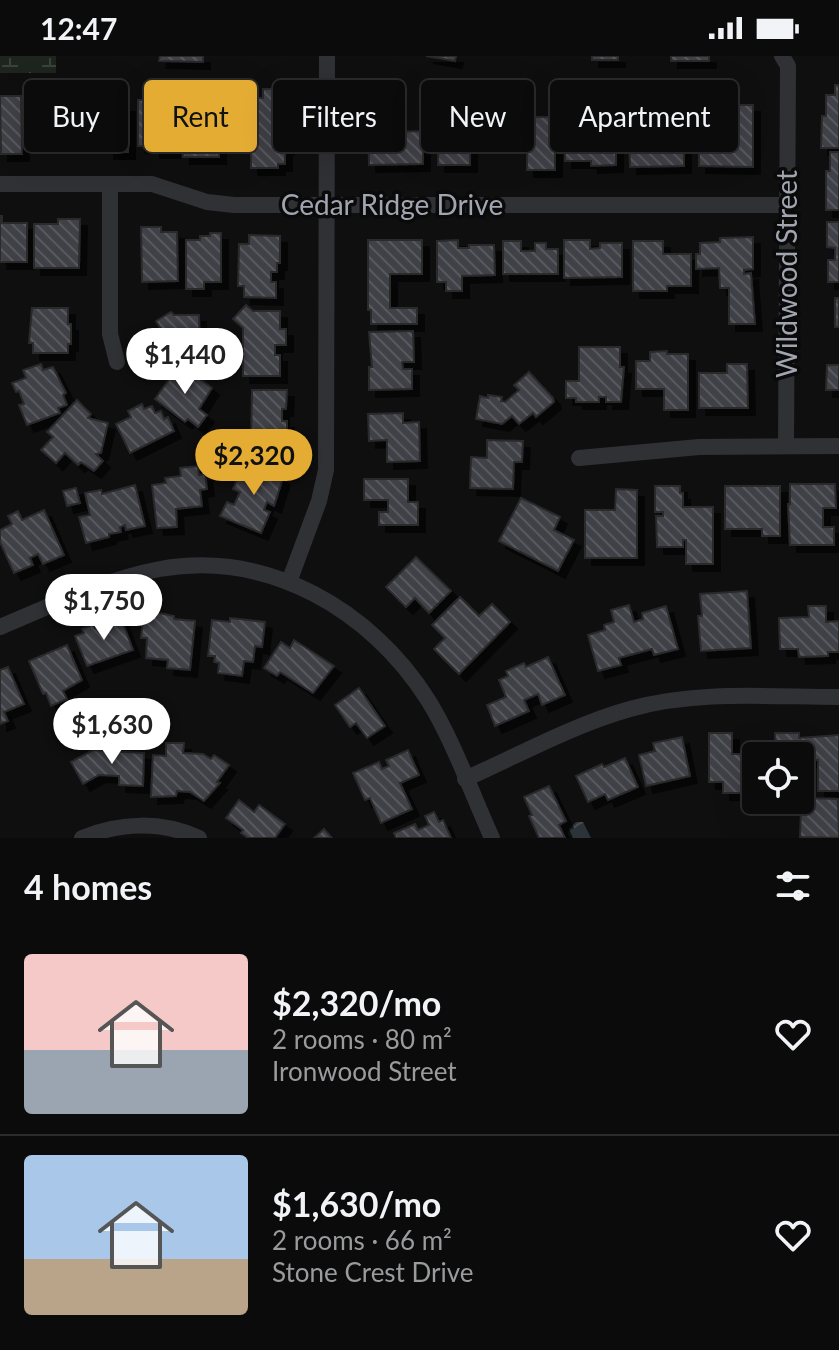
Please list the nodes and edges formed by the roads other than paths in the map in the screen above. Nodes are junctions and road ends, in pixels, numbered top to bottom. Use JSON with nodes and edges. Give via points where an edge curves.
{"nodes":[{"id":1,"x":327,"y":56,"type":"edge"},
{"id":2,"x":782,"y":56,"type":"edge"},
{"id":3,"x":0,"y":184,"type":"edge"},
{"id":4,"x":110,"y":184,"type":"junction"},
{"id":5,"x":328,"y":204,"type":"junction"},
{"id":6,"x":787,"y":205,"type":"junction"},
{"id":7,"x":117,"y":362,"type":"dead end"},
{"id":8,"x":786,"y":446,"type":"junction"},
{"id":9,"x":839,"y":446,"type":"edge"},
{"id":10,"x":579,"y":458,"type":"dead end"},
{"id":11,"x":289,"y":582,"type":"junction"},
{"id":12,"x":0,"y":627,"type":"edge"},
{"id":13,"x":839,"y":697,"type":"edge"},
{"id":14,"x":465,"y":779,"type":"junction"},
{"id":15,"x":82,"y":838,"type":"edge"},
{"id":16,"x":199,"y":838,"type":"edge"},
{"id":17,"x":492,"y":838,"type":"edge"}],
"edges":[{"from":1,"to":5,"type":"street"},
{"from":2,"to":6,"type":"street","name":"Wildwood Street","via":[[788,66]]},
{"from":3,"to":4,"type":"street","name":"Cedar Ridge Drive"},
{"from":4,"to":5,"type":"street","name":"Cedar Ridge Drive","via":[[160,185],[217,204]]},
{"from":4,"to":7,"type":"street","via":[[110,334]]},
{"from":5,"to":6,"type":"street","name":"Cedar Ridge Drive"},
{"from":5,"to":11,"type":"street","via":[[326,470]]},
{"from":6,"to":8,"type":"street","name":"Wildwood Street"},
{"from":8,"to":9,"type":"street"},
{"from":8,"to":10,"type":"street","via":[[690,447]]},
{"from":11,"to":12,"type":"street","via":[[213,567],[159,569]]},
{"from":11,"to":14,"type":"street","via":[[350,614],[384,644],[430,703]]},
{"from":13,"to":14,"type":"street","via":[[705,697],[651,704],[587,725]]},
{"from":14,"to":17,"type":"street"},
{"from":15,"to":16,"type":"street","via":[[145,825]]}]}
